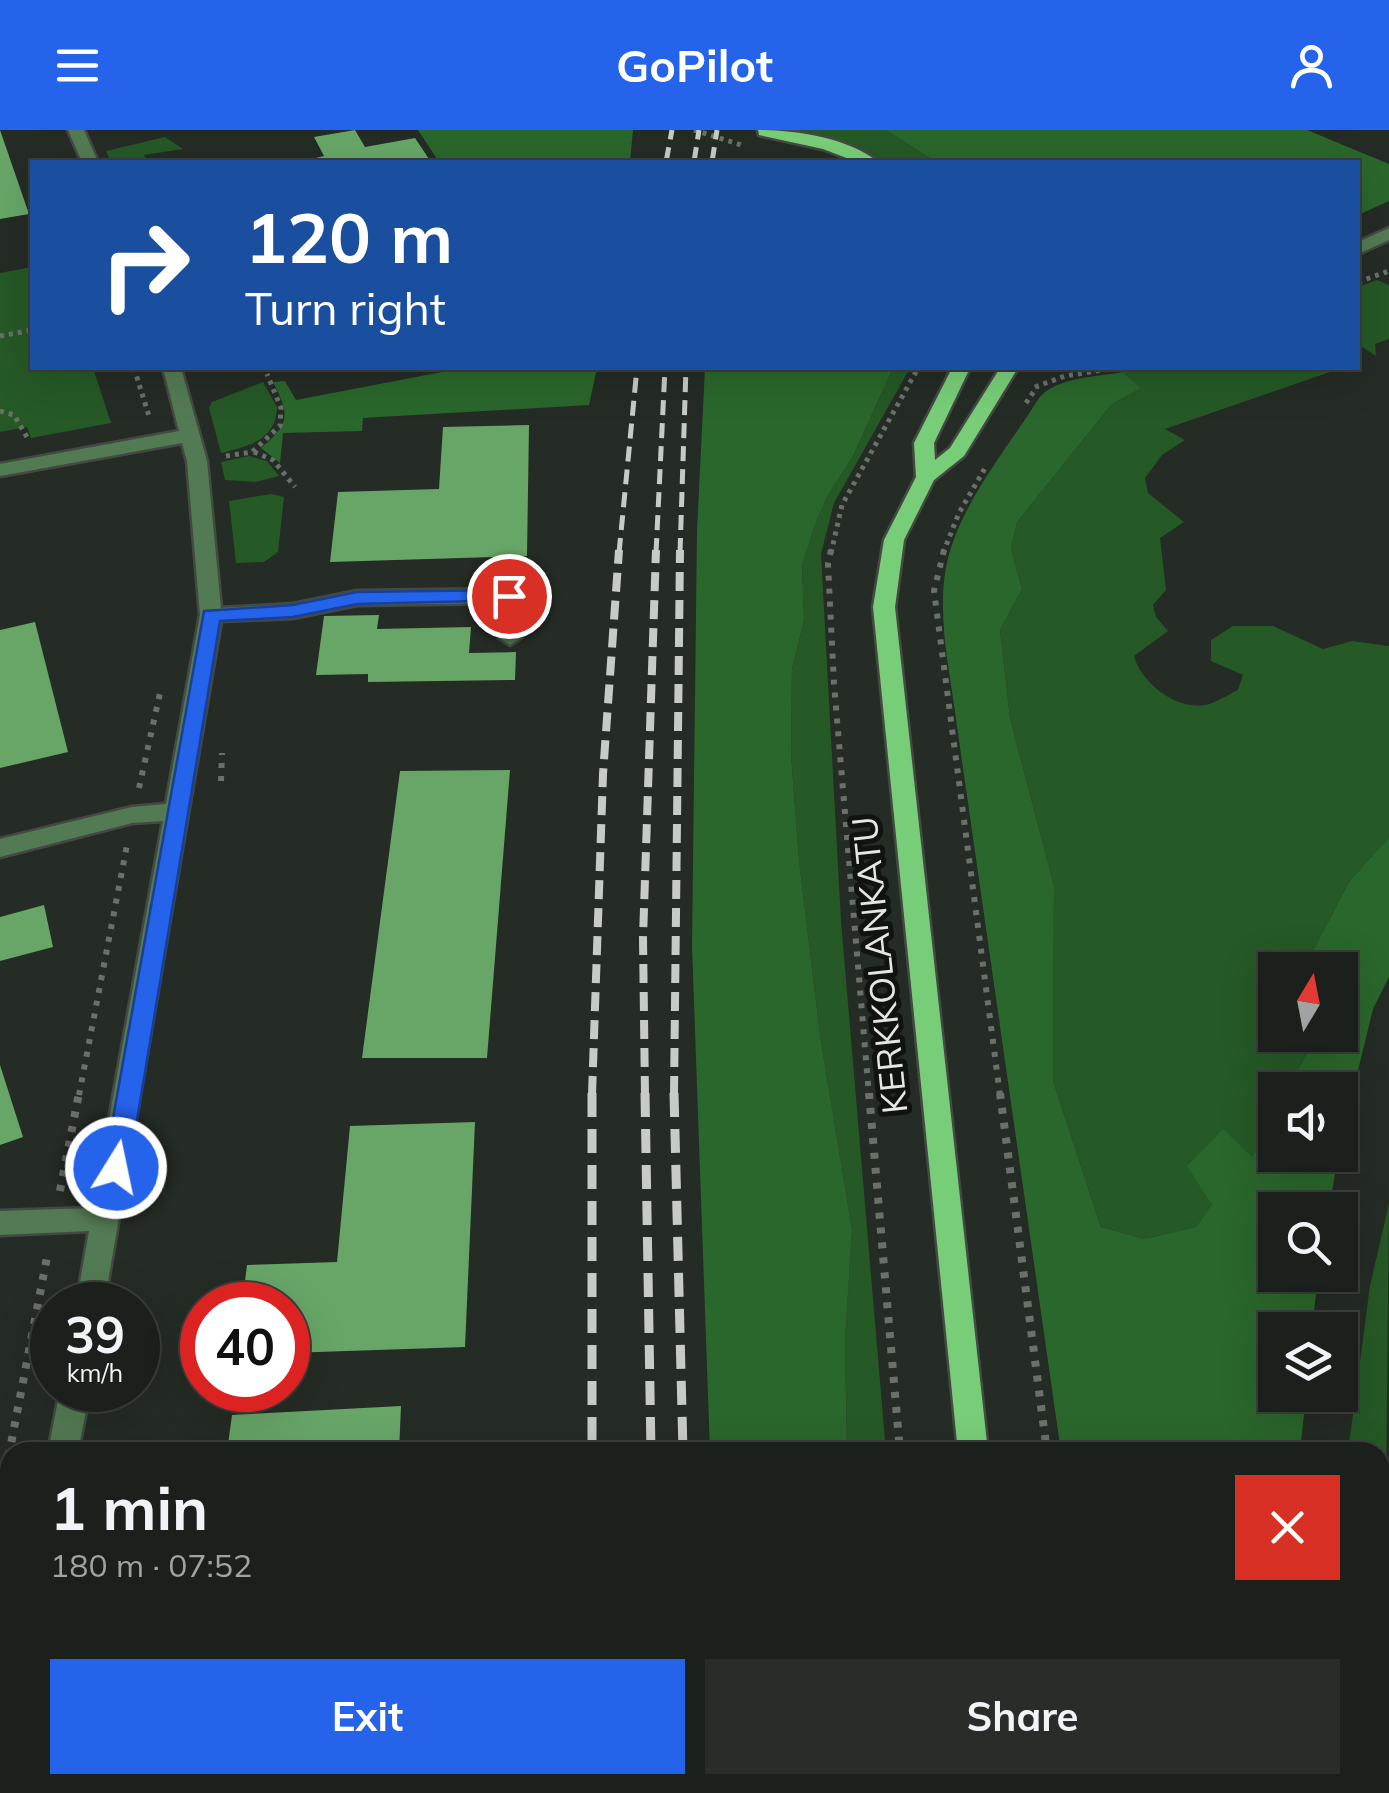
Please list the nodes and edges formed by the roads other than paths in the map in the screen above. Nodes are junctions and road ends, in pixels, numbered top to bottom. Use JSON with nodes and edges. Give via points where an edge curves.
{"nodes":[{"id":1,"x":76,"y":130,"type":"edge"},
{"id":2,"x":762,"y":131,"type":"edge"},
{"id":3,"x":89,"y":160,"type":"edge"},
{"id":4,"x":823,"y":160,"type":"edge"},
{"id":5,"x":865,"y":160,"type":"edge"},
{"id":6,"x":1389,"y":233,"type":"edge"},
{"id":7,"x":1360,"y":248,"type":"edge"},
{"id":8,"x":173,"y":370,"type":"edge"},
{"id":9,"x":960,"y":370,"type":"edge"},
{"id":10,"x":1008,"y":370,"type":"edge"},
{"id":11,"x":192,"y":435,"type":"junction"},
{"id":12,"x":0,"y":470,"type":"edge"},
{"id":13,"x":926,"y":477,"type":"junction"},
{"id":14,"x":211,"y":615,"type":"junction"},
{"id":15,"x":510,"y":638,"type":"dead end"},
{"id":16,"x":177,"y":812,"type":"junction"},
{"id":17,"x":0,"y":848,"type":"edge"},
{"id":18,"x":106,"y":1219,"type":"junction"},
{"id":19,"x":0,"y":1223,"type":"edge"},
{"id":20,"x":94,"y":1282,"type":"edge"},
{"id":21,"x":70,"y":1412,"type":"edge"},
{"id":22,"x":65,"y":1442,"type":"edge"},
{"id":23,"x":971,"y":1442,"type":"edge"}],
"edges":[{"from":1,"to":3,"type":"street"},
{"from":2,"to":4,"type":"main road"},
{"from":2,"to":5,"type":"main road"},
{"from":6,"to":7,"type":"street"},
{"from":8,"to":11,"type":"street"},
{"from":9,"to":13,"type":"main road","name":"KERKKOLANKATU","via":[[924,443]]},
{"from":10,"to":13,"type":"main road","name":"KERKKOLANKATU","via":[[957,452]]},
{"from":11,"to":12,"type":"street"},
{"from":11,"to":14,"type":"street"},
{"from":13,"to":23,"type":"main road","name":"KERKKOLANKATU","via":[[894,540],[884,607]]},
{"from":14,"to":15,"type":"street","via":[[293,611],[357,598],[509,596]]},
{"from":14,"to":16,"type":"street"},
{"from":16,"to":17,"type":"street","via":[[132,815]]},
{"from":16,"to":18,"type":"street"},
{"from":18,"to":19,"type":"street"},
{"from":18,"to":20,"type":"street"},
{"from":21,"to":22,"type":"street"}]}
